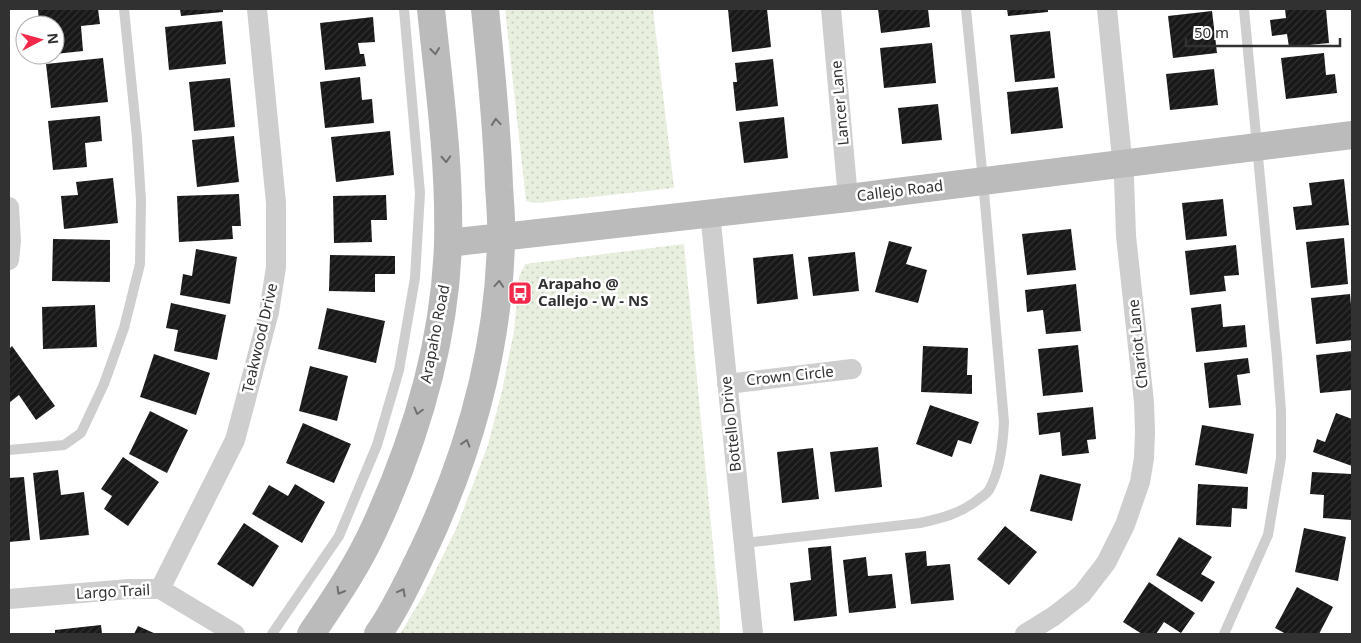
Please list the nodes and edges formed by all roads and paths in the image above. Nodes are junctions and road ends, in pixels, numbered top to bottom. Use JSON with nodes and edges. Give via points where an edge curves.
{"nodes":[{"id":1,"x":124,"y":9,"type":"edge"},
{"id":2,"x":257,"y":9,"type":"edge"},
{"id":3,"x":404,"y":9,"type":"edge"},
{"id":4,"x":431,"y":9,"type":"edge"},
{"id":5,"x":485,"y":9,"type":"edge"},
{"id":6,"x":832,"y":9,"type":"edge"},
{"id":7,"x":966,"y":9,"type":"edge"},
{"id":8,"x":1107,"y":9,"type":"edge"},
{"id":9,"x":1244,"y":9,"type":"edge"},
{"id":10,"x":1352,"y":135,"type":"edge"},
{"id":11,"x":1258,"y":147,"type":"junction"},
{"id":12,"x":1122,"y":164,"type":"junction"},
{"id":13,"x":983,"y":180,"type":"junction"},
{"id":14,"x":848,"y":198,"type":"junction"},
{"id":15,"x":9,"y":207,"type":"edge"},
{"id":16,"x":710,"y":213,"type":"junction"},
{"id":17,"x":502,"y":238,"type":"junction"},
{"id":18,"x":448,"y":242,"type":"junction"},
{"id":19,"x":9,"y":260,"type":"edge"},
{"id":20,"x":852,"y":369,"type":"dead end"},
{"id":21,"x":727,"y":384,"type":"junction"},
{"id":22,"x":9,"y":450,"type":"edge"},
{"id":23,"x":744,"y":543,"type":"junction"},
{"id":24,"x":160,"y":589,"type":"junction"},
{"id":25,"x":9,"y":600,"type":"edge"},
{"id":26,"x":235,"y":634,"type":"edge"},
{"id":27,"x":272,"y":634,"type":"edge"},
{"id":28,"x":312,"y":634,"type":"edge"},
{"id":29,"x":378,"y":634,"type":"edge"},
{"id":30,"x":753,"y":634,"type":"edge"},
{"id":31,"x":1025,"y":634,"type":"edge"},
{"id":32,"x":1224,"y":634,"type":"edge"}],
"edges":[{"from":1,"to":22,"type":"lane","via":[[141,200],[140,264],[124,328],[104,384],[81,433],[64,445]]},
{"from":2,"to":24,"type":"street","name":"Teakwood Drive","via":[[276,202],[276,267],[269,312],[235,440]]},
{"from":3,"to":27,"type":"lane","via":[[420,193],[415,278],[399,370],[377,445],[339,536]]},
{"from":4,"to":18,"type":"main road","name":"Arapaho Road","one_way":true,"via":[[445,137]]},
{"from":17,"to":5,"type":"main road","one_way":true,"via":[[497,125]]},
{"from":6,"to":14,"type":"street","name":"Lancer Lane"},
{"from":7,"to":13,"type":"lane"},
{"from":8,"to":12,"type":"street","name":"Chariot Lane"},
{"from":9,"to":11,"type":"lane"},
{"from":10,"to":11,"type":"main road","name":"Callejo Road"},
{"from":11,"to":12,"type":"main road","name":"Callejo Road"},
{"from":11,"to":32,"type":"lane","via":[[1280,402],[1281,458],[1268,535]]},
{"from":12,"to":13,"type":"main road","name":"Callejo Road"},
{"from":12,"to":31,"type":"street","name":"Chariot Lane","via":[[1126,236],[1144,402],[1140,482],[1106,563],[1082,594]]},
{"from":13,"to":14,"type":"main road","name":"Callejo Road"},
{"from":13,"to":23,"type":"lane","via":[[1004,422],[1003,444],[989,491],[960,512],[920,523]]},
{"from":14,"to":16,"type":"main road","name":"Callejo Road"},
{"from":15,"to":19,"type":"street"},
{"from":16,"to":17,"type":"main road","name":"Callejo Road"},
{"from":16,"to":21,"type":"street","name":"Bottello Drive"},
{"from":17,"to":18,"type":"main road","name":"Callejo Road"},
{"from":29,"to":17,"type":"main road","one_way":true,"via":[[440,515],[465,449],[477,407],[496,310]]},
{"from":18,"to":28,"type":"main road","name":"Arapaho Road","one_way":true,"via":[[442,312],[405,454],[375,528]]},
{"from":20,"to":21,"type":"street","name":"Crown Circle"},
{"from":21,"to":23,"type":"street","name":"Bottello Drive"},
{"from":23,"to":30,"type":"street","name":"Bottello Drive"},
{"from":24,"to":25,"type":"street","name":"Largo Trail"},
{"from":24,"to":26,"type":"street","name":"Largo Trail"}]}
